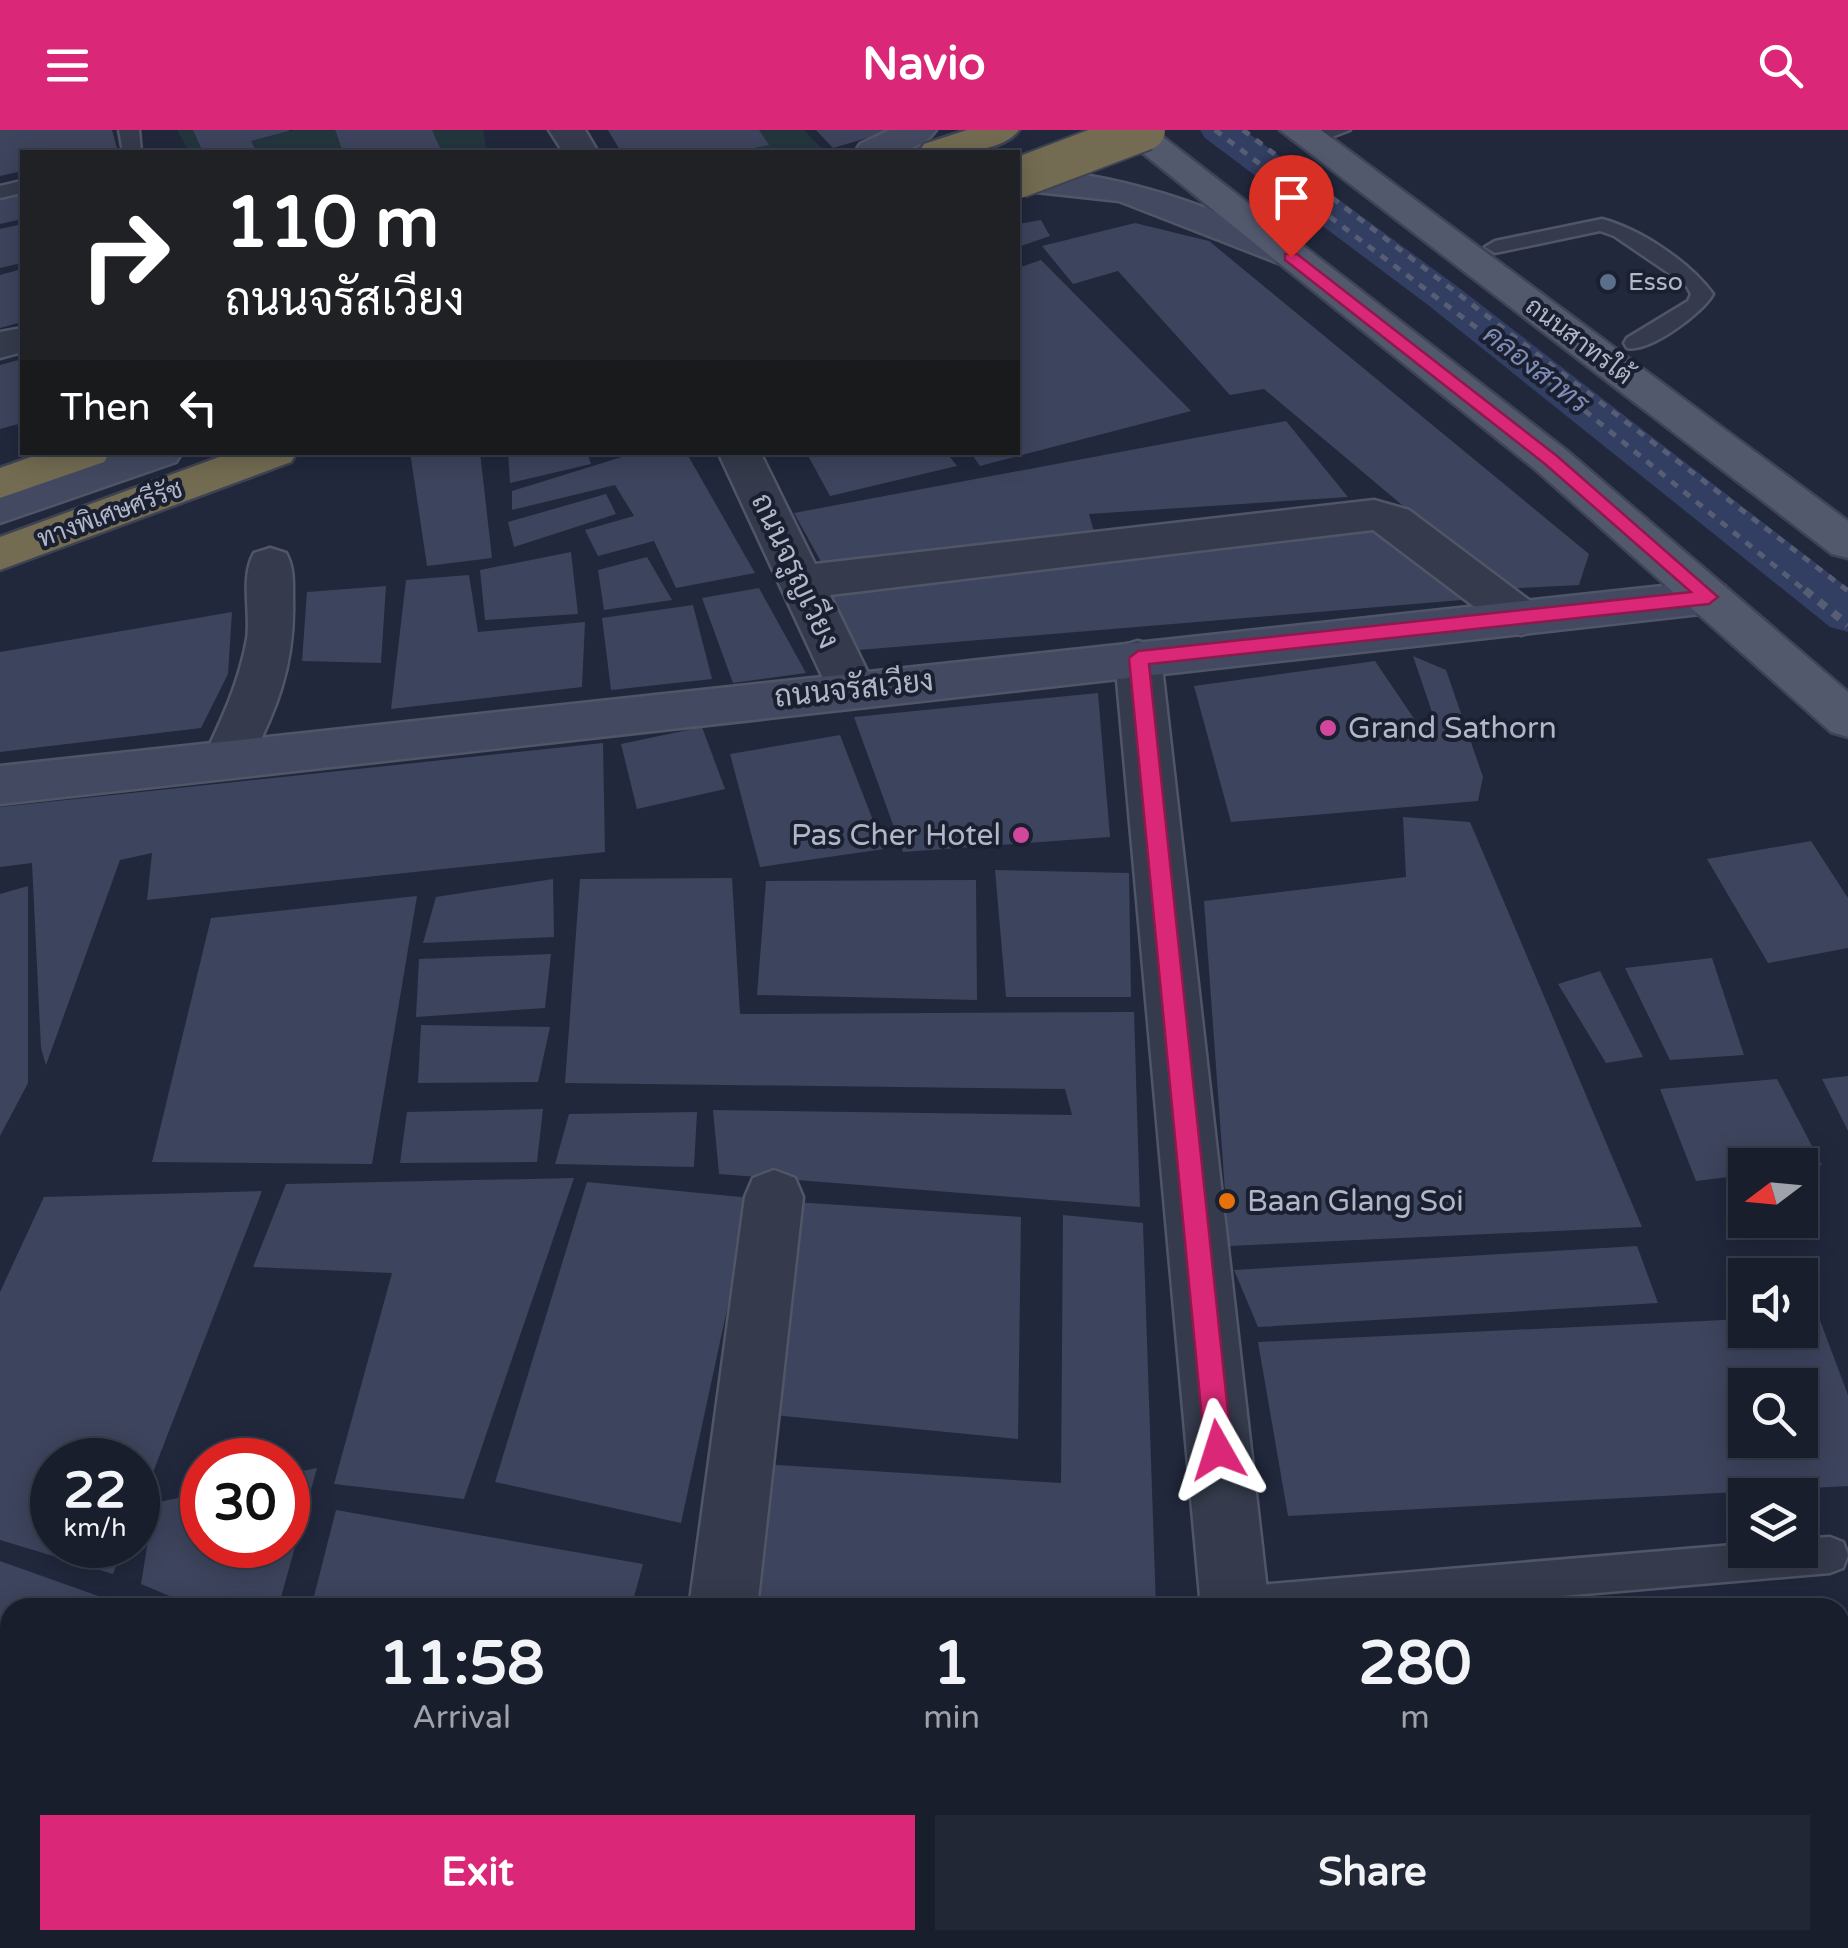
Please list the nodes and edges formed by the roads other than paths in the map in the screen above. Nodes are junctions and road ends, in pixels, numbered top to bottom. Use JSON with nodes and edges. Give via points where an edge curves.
{"nodes":[{"id":1,"x":918,"y":130,"type":"edge"},
{"id":2,"x":1000,"y":130,"type":"edge"},
{"id":3,"x":1132,"y":130,"type":"edge"},
{"id":4,"x":1145,"y":130,"type":"edge"},
{"id":5,"x":1316,"y":133,"type":"edge"},
{"id":6,"x":877,"y":150,"type":"edge"},
{"id":7,"x":943,"y":150,"type":"edge"},
{"id":8,"x":1020,"y":177,"type":"edge"},
{"id":9,"x":1020,"y":178,"type":"edge"},
{"id":10,"x":1495,"y":247,"type":"junction"},
{"id":11,"x":1291,"y":257,"type":"junction"},
{"id":12,"x":1635,"y":344,"type":"junction"},
{"id":13,"x":41,"y":455,"type":"edge"},
{"id":14,"x":81,"y":455,"type":"edge"},
{"id":15,"x":151,"y":455,"type":"edge"},
{"id":16,"x":268,"y":455,"type":"edge"},
{"id":17,"x":740,"y":455,"type":"edge"},
{"id":18,"x":1551,"y":460,"type":"junction"},
{"id":19,"x":0,"y":470,"type":"edge"},
{"id":20,"x":0,"y":484,"type":"edge"},
{"id":21,"x":1848,"y":503,"type":"edge"},
{"id":22,"x":0,"y":508,"type":"edge"},
{"id":23,"x":1848,"y":543,"type":"edge"},
{"id":24,"x":0,"y":554,"type":"edge"},
{"id":25,"x":270,"y":564,"type":"dead end"},
{"id":26,"x":801,"y":582,"type":"junction"},
{"id":27,"x":1709,"y":597,"type":"junction"},
{"id":28,"x":1520,"y":618,"type":"junction"},
{"id":29,"x":1138,"y":658,"type":"junction"},
{"id":30,"x":1848,"y":676,"type":"edge"},
{"id":31,"x":852,"y":689,"type":"junction"},
{"id":32,"x":1848,"y":718,"type":"edge"},
{"id":33,"x":227,"y":760,"type":"junction"},
{"id":34,"x":0,"y":785,"type":"edge"},
{"id":35,"x":774,"y":1198,"type":"dead end"},
{"id":36,"x":1830,"y":1555,"type":"dead end"},
{"id":37,"x":724,"y":1598,"type":"edge"},
{"id":38,"x":1234,"y":1598,"type":"edge"},
{"id":39,"x":1328,"y":1598,"type":"edge"}],
"edges":[{"from":1,"to":6,"type":"street"},
{"from":2,"to":7,"type":"highway"},
{"from":3,"to":11,"type":"main road"},
{"from":4,"to":8,"type":"highway","bridge":true},
{"from":5,"to":10,"type":"main road","name":"ถนนสาทรใต้"},
{"from":5,"to":23,"type":"main road","name":"ถนนสาทรใต้"},
{"from":9,"to":11,"type":"street","via":[[1105,185],[1166,201]]},
{"from":10,"to":12,"type":"main road","name":"ถนนสาทรใต้"},
{"from":10,"to":12,"type":"lane","via":[[1602,225],[1693,280],[1702,294],[1696,305]]},
{"from":11,"to":18,"type":"main road"},
{"from":12,"to":21,"type":"main road","name":"ถนนสาทรใต้"},
{"from":13,"to":19,"type":"street"},
{"from":14,"to":20,"type":"highway"},
{"from":15,"to":22,"type":"street"},
{"from":16,"to":24,"type":"highway","name":"ทางพิเศษศรีรัช"},
{"from":17,"to":26,"type":"street","name":"ถนนจรูญเวียง"},
{"from":18,"to":27,"type":"main road"},
{"from":18,"to":30,"type":"main road","via":[[1777,616]]},
{"from":25,"to":33,"type":"street","via":[[262,684]]},
{"from":26,"to":28,"type":"street","via":[[1374,515],[1394,521]]},
{"from":26,"to":31,"type":"street","name":"ถนนจรูญเวียง"},
{"from":27,"to":28,"type":"street","name":"ถนนจรัสเวียง"},
{"from":27,"to":32,"type":"main road"},
{"from":28,"to":29,"type":"street","name":"ถนนจรัสเวียง"},
{"from":29,"to":31,"type":"street","name":"ถนนจรัสเวียง"},
{"from":29,"to":38,"type":"street"},
{"from":31,"to":33,"type":"street","name":"ถนนจรัสเวียง"},
{"from":33,"to":34,"type":"street","name":"ถนนจรัสเวียง"},
{"from":35,"to":37,"type":"street"},
{"from":36,"to":39,"type":"lane"}]}
